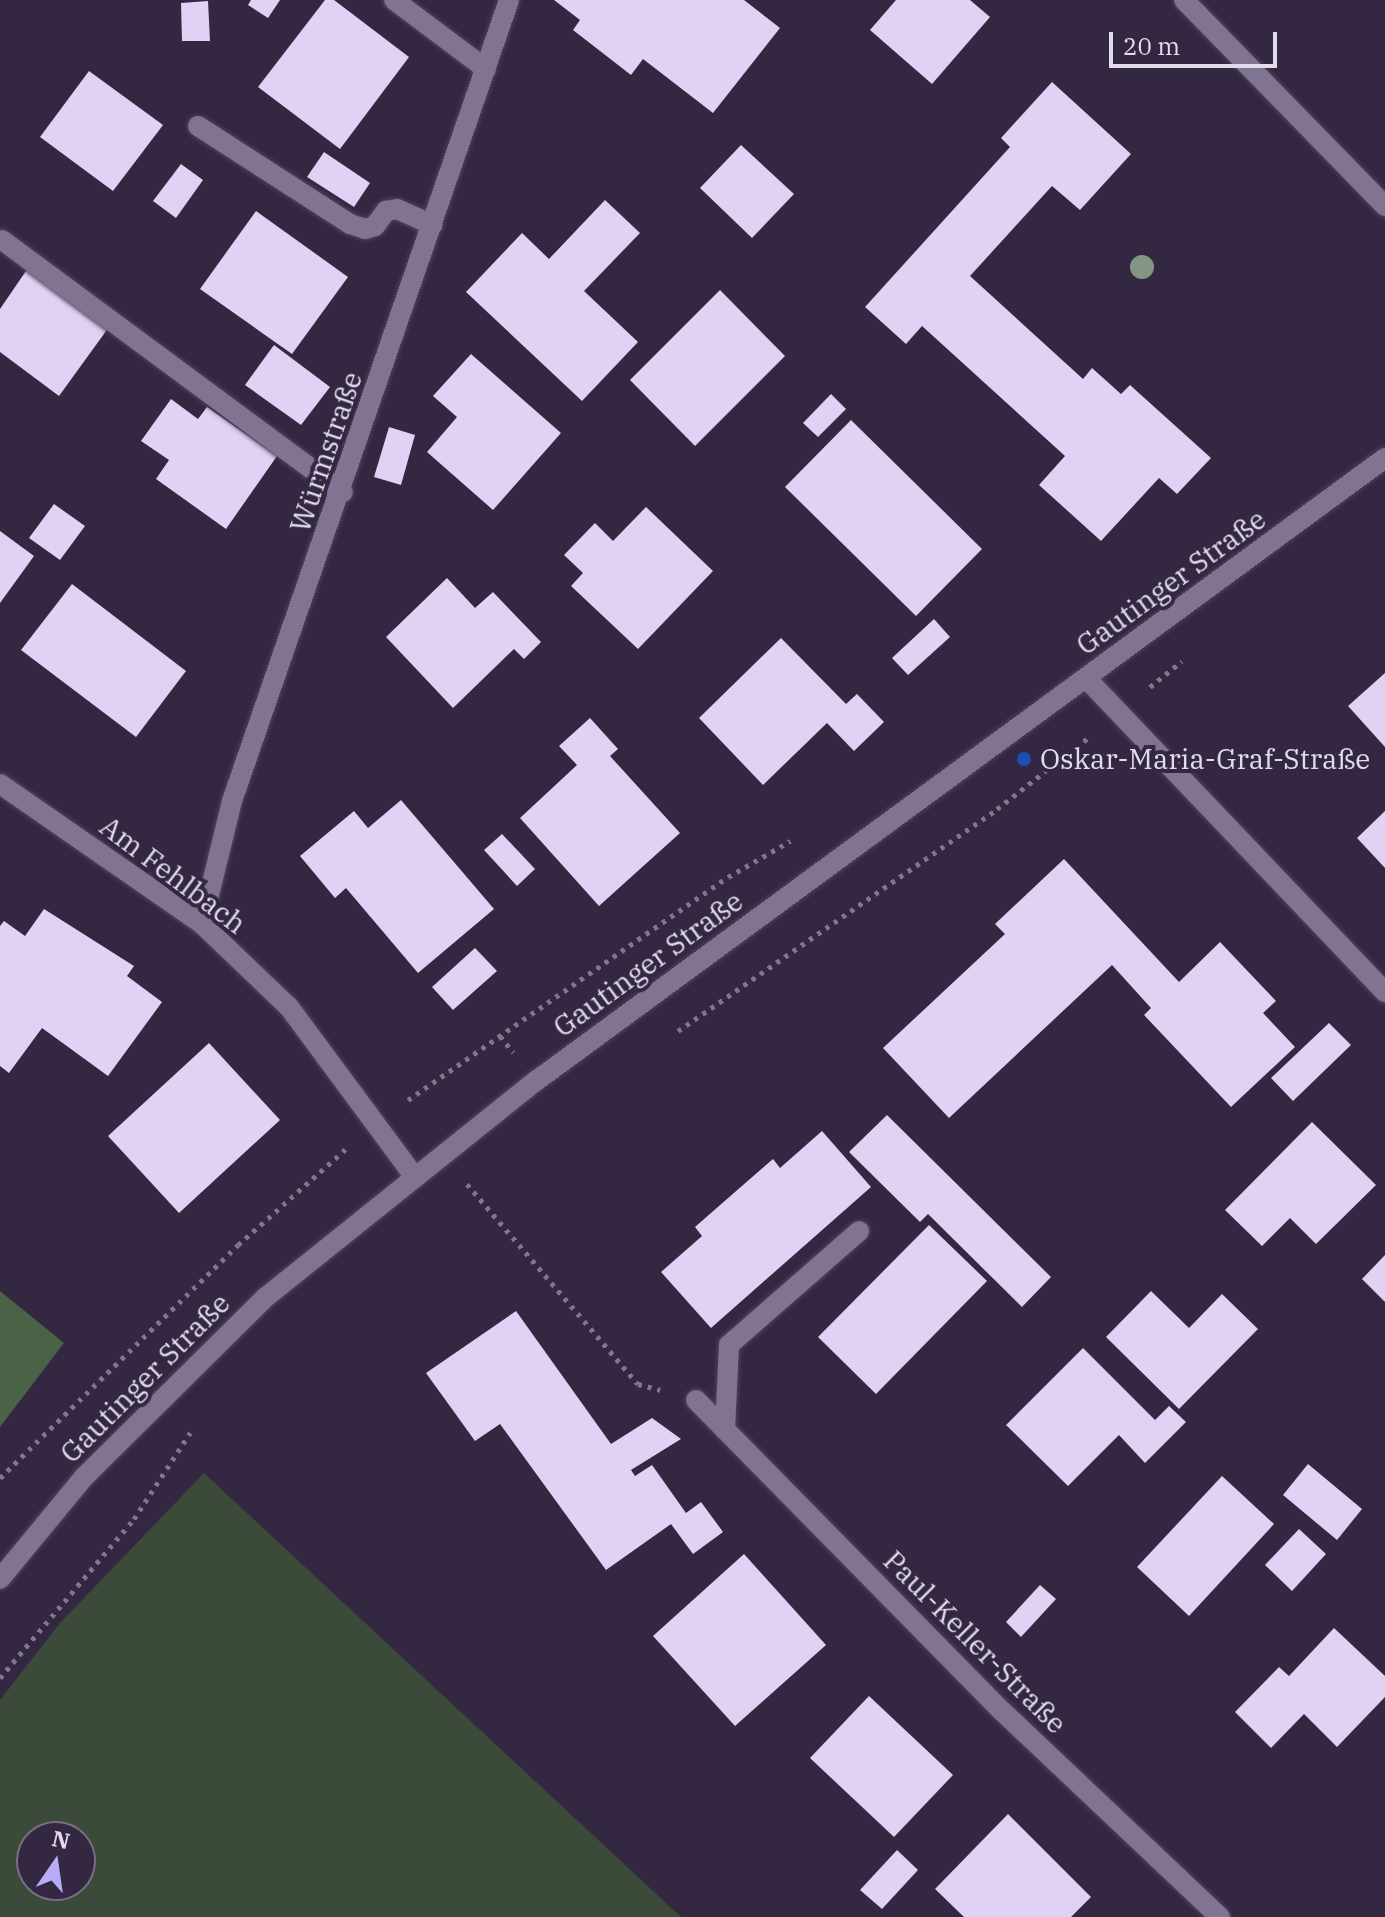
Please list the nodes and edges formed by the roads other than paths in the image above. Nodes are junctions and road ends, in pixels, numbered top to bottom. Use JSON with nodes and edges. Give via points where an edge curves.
{"nodes":[{"id":1,"x":394,"y":0,"type":"edge"},
{"id":2,"x":509,"y":0,"type":"edge"},
{"id":3,"x":1184,"y":0,"type":"edge"},
{"id":4,"x":486,"y":69,"type":"junction"},
{"id":5,"x":198,"y":126,"type":"dead end"},
{"id":6,"x":1385,"y":206,"type":"edge"},
{"id":7,"x":433,"y":225,"type":"junction"},
{"id":8,"x":2,"y":240,"type":"edge"},
{"id":9,"x":1385,"y":458,"type":"edge"},
{"id":10,"x":343,"y":492,"type":"junction"},
{"id":11,"x":1086,"y":678,"type":"junction"},
{"id":12,"x":0,"y":784,"type":"edge"},
{"id":13,"x":202,"y":924,"type":"junction"},
{"id":14,"x":1385,"y":992,"type":"edge"},
{"id":15,"x":415,"y":1177,"type":"junction"},
{"id":16,"x":859,"y":1231,"type":"dead end"},
{"id":17,"x":696,"y":1400,"type":"road end"},
{"id":18,"x":725,"y":1430,"type":"junction"},
{"id":19,"x":0,"y":1579,"type":"edge"},
{"id":20,"x":1220,"y":1917,"type":"edge"}],
"edges":[{"from":1,"to":4,"type":"street"},
{"from":2,"to":4,"type":"street","name":"Würmstraße"},
{"from":3,"to":6,"type":"street"},
{"from":4,"to":7,"type":"street","name":"Würmstraße"},
{"from":5,"to":7,"type":"street","via":[[350,224],[365,229],[397,209]]},
{"from":7,"to":10,"type":"street","name":"Würmstraße"},
{"from":8,"to":10,"type":"street"},
{"from":9,"to":11,"type":"street","name":"Gautinger Straße"},
{"from":10,"to":13,"type":"street","name":"Würmstraße","via":[[232,801]]},
{"from":11,"to":14,"type":"street"},
{"from":11,"to":15,"type":"street","name":"Gautinger Straße","via":[[536,1081]]},
{"from":12,"to":13,"type":"street","name":"Am Fehlbach"},
{"from":13,"to":15,"type":"street","name":"Am Fehlbach","via":[[289,1007]]},
{"from":15,"to":19,"type":"street","name":"Gautinger Straße","via":[[266,1297],[84,1477]]},
{"from":16,"to":18,"type":"street","via":[[729,1345]]},
{"from":17,"to":18,"type":"street","name":"Paul-Keller-Straße"},
{"from":18,"to":20,"type":"street","name":"Paul-Keller-Straße","via":[[1002,1711]]}]}
